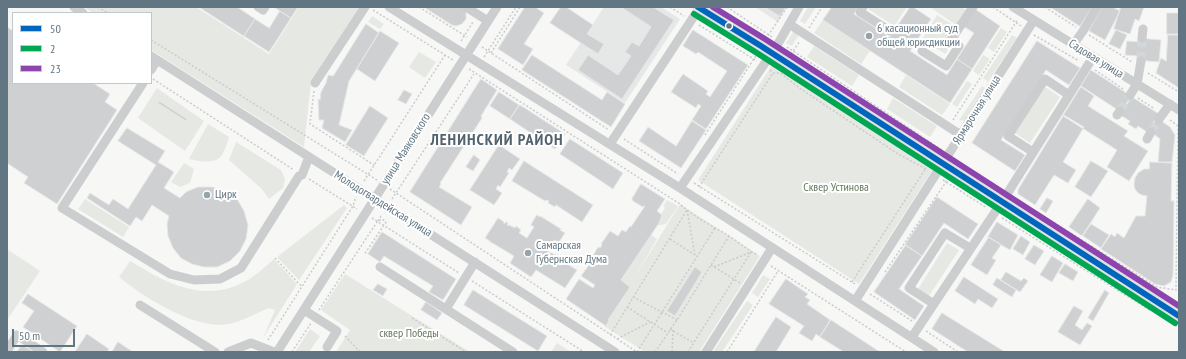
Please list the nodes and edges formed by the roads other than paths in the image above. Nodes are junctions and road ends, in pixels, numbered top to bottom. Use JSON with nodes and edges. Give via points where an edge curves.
{"nodes":[{"id":1,"x":258,"y":7,"type":"edge"},
{"id":2,"x":265,"y":7,"type":"edge"},
{"id":3,"x":367,"y":7,"type":"edge"},
{"id":4,"x":390,"y":7,"type":"edge"},
{"id":5,"x":466,"y":7,"type":"edge"},
{"id":6,"x":497,"y":7,"type":"edge"},
{"id":7,"x":700,"y":7,"type":"edge"},
{"id":8,"x":799,"y":7,"type":"edge"},
{"id":9,"x":863,"y":7,"type":"edge"},
{"id":10,"x":973,"y":7,"type":"edge"},
{"id":11,"x":1013,"y":7,"type":"edge"},
{"id":12,"x":1097,"y":7,"type":"edge"},
{"id":13,"x":1034,"y":20,"type":"junction"},
{"id":14,"x":488,"y":21,"type":"junction"},
{"id":15,"x":789,"y":24,"type":"junction"},
{"id":16,"x":890,"y":31,"type":"dead end"},
{"id":17,"x":1073,"y":45,"type":"junction"},
{"id":18,"x":922,"y":51,"type":"dead end"},
{"id":19,"x":772,"y":53,"type":"junction"},
{"id":20,"x":466,"y":55,"type":"junction"},
{"id":21,"x":154,"y":58,"type":"edge"},
{"id":22,"x":1093,"y":58,"type":"junction"},
{"id":23,"x":1137,"y":62,"type":"tunnel mouth"},
{"id":24,"x":315,"y":83,"type":"road end"},
{"id":25,"x":142,"y":84,"type":"edge"},
{"id":26,"x":1137,"y":84,"type":"junction"},
{"id":27,"x":1130,"y":94,"type":"tunnel mouth"},
{"id":28,"x":1069,"y":95,"type":"junction"},
{"id":29,"x":1170,"y":104,"type":"junction"},
{"id":30,"x":1179,"y":110,"type":"edge"},
{"id":31,"x":1161,"y":117,"type":"tunnel mouth"},
{"id":32,"x":961,"y":135,"type":"junction"},
{"id":33,"x":610,"y":144,"type":"junction"},
{"id":34,"x":1033,"y":152,"type":"junction"},
{"id":35,"x":309,"y":157,"type":"junction"},
{"id":36,"x":943,"y":164,"type":"junction"},
{"id":37,"x":680,"y":188,"type":"junction"},
{"id":38,"x":375,"y":198,"type":"junction"},
{"id":39,"x":1001,"y":202,"type":"junction"},
{"id":40,"x":772,"y":248,"type":"junction"},
{"id":41,"x":970,"y":248,"type":"junction"},
{"id":42,"x":475,"y":262,"type":"junction"},
{"id":43,"x":380,"y":267,"type":"dead end"},
{"id":44,"x":854,"y":301,"type":"junction"},
{"id":45,"x":934,"y":304,"type":"junction"},
{"id":46,"x":140,"y":305,"type":"dead end"},
{"id":47,"x":446,"y":309,"type":"junction"},
{"id":48,"x":304,"y":310,"type":"junction"},
{"id":49,"x":1176,"y":320,"type":"edge"},
{"id":50,"x":912,"y":338,"type":"junction"},
{"id":51,"x":327,"y":347,"type":"dead end"},
{"id":52,"x":7,"y":351,"type":"edge"},
{"id":53,"x":43,"y":352,"type":"edge"},
{"id":54,"x":215,"y":352,"type":"edge"},
{"id":55,"x":228,"y":352,"type":"edge"},
{"id":56,"x":276,"y":352,"type":"edge"},
{"id":57,"x":514,"y":352,"type":"edge"},
{"id":58,"x":615,"y":352,"type":"edge"},
{"id":59,"x":706,"y":352,"type":"edge"},
{"id":60,"x":934,"y":352,"type":"edge"}],
"edges":[{"from":1,"to":2,"type":"street","via":[[263,10]]},
{"from":3,"to":24,"type":"street"},
{"from":4,"to":20,"type":"street"},
{"from":5,"to":14,"type":"street"},
{"from":6,"to":14,"type":"street","name":"улица Маяковского"},
{"from":7,"to":19,"type":"main road"},
{"from":7,"to":33,"type":"street"},
{"from":8,"to":15,"type":"street"},
{"from":9,"to":16,"type":"street","via":[[860,12]]},
{"from":10,"to":18,"type":"street","via":[[951,40],[959,46],[946,66]]},
{"from":11,"to":13,"type":"street","name":"Садовая улица"},
{"from":12,"to":17,"type":"street"},
{"from":13,"to":17,"type":"street","name":"Садовая улица"},
{"from":13,"to":32,"type":"street","name":"Ярмарочная улица"},
{"from":14,"to":20,"type":"street","name":"улица Маяковского"},
{"from":15,"to":19,"type":"street"},
{"from":15,"to":32,"type":"street"},
{"from":17,"to":22,"type":"street","name":"Садовая улица"},
{"from":19,"to":36,"type":"main road"},
{"from":19,"to":37,"type":"street"},
{"from":20,"to":33,"type":"street"},
{"from":20,"to":38,"type":"street","name":"улица Маяковского"},
{"from":21,"to":35,"type":"street","name":"Молодогвардейская улица"},
{"from":22,"to":26,"type":"street","name":"Садовая улица"},
{"from":22,"to":28,"type":"street"},
{"from":23,"to":26,"type":"street"},
{"from":25,"to":35,"type":"street","via":[[62,208],[170,274],[194,280],[220,279],[241,268],[302,175]]},
{"from":26,"to":27,"type":"street"},
{"from":26,"to":29,"type":"street","name":"Садовая улица"},
{"from":28,"to":34,"type":"street"},
{"from":28,"to":34,"type":"street","via":[[1045,79],[1008,136]]},
{"from":29,"to":30,"type":"street","name":"Садовая улица"},
{"from":29,"to":31,"type":"street"},
{"from":32,"to":36,"type":"street","name":"Ярмарочная улица"},
{"from":33,"to":37,"type":"street"},
{"from":34,"to":39,"type":"street"},
{"from":35,"to":38,"type":"street","name":"Молодогвардейская улица"},
{"from":36,"to":39,"type":"main road"},
{"from":36,"to":44,"type":"street","name":"Ярмарочная улица"},
{"from":37,"to":40,"type":"street"},
{"from":38,"to":42,"type":"street","name":"Молодогвардейская улица"},
{"from":38,"to":48,"type":"street","name":"улица Маяковского"},
{"from":39,"to":41,"type":"street"},
{"from":39,"to":49,"type":"main road"},
{"from":40,"to":44,"type":"street"},
{"from":40,"to":59,"type":"street"},
{"from":41,"to":45,"type":"street"},
{"from":41,"to":45,"type":"street","via":[[945,233],[910,288]]},
{"from":42,"to":47,"type":"street"},
{"from":42,"to":58,"type":"street","name":"Молодогвардейская улица"},
{"from":43,"to":47,"type":"street"},
{"from":44,"to":50,"type":"street"},
{"from":45,"to":50,"type":"street"},
{"from":46,"to":54,"type":"street"},
{"from":47,"to":57,"type":"street"},
{"from":48,"to":51,"type":"street","via":[[337,331]]},
{"from":48,"to":56,"type":"street","name":"улица Маяковского"},
{"from":50,"to":60,"type":"street"},
{"from":52,"to":53,"type":"street","via":[[17,335]]},
{"from":55,"to":56,"type":"street","via":[[251,343]]}]}
